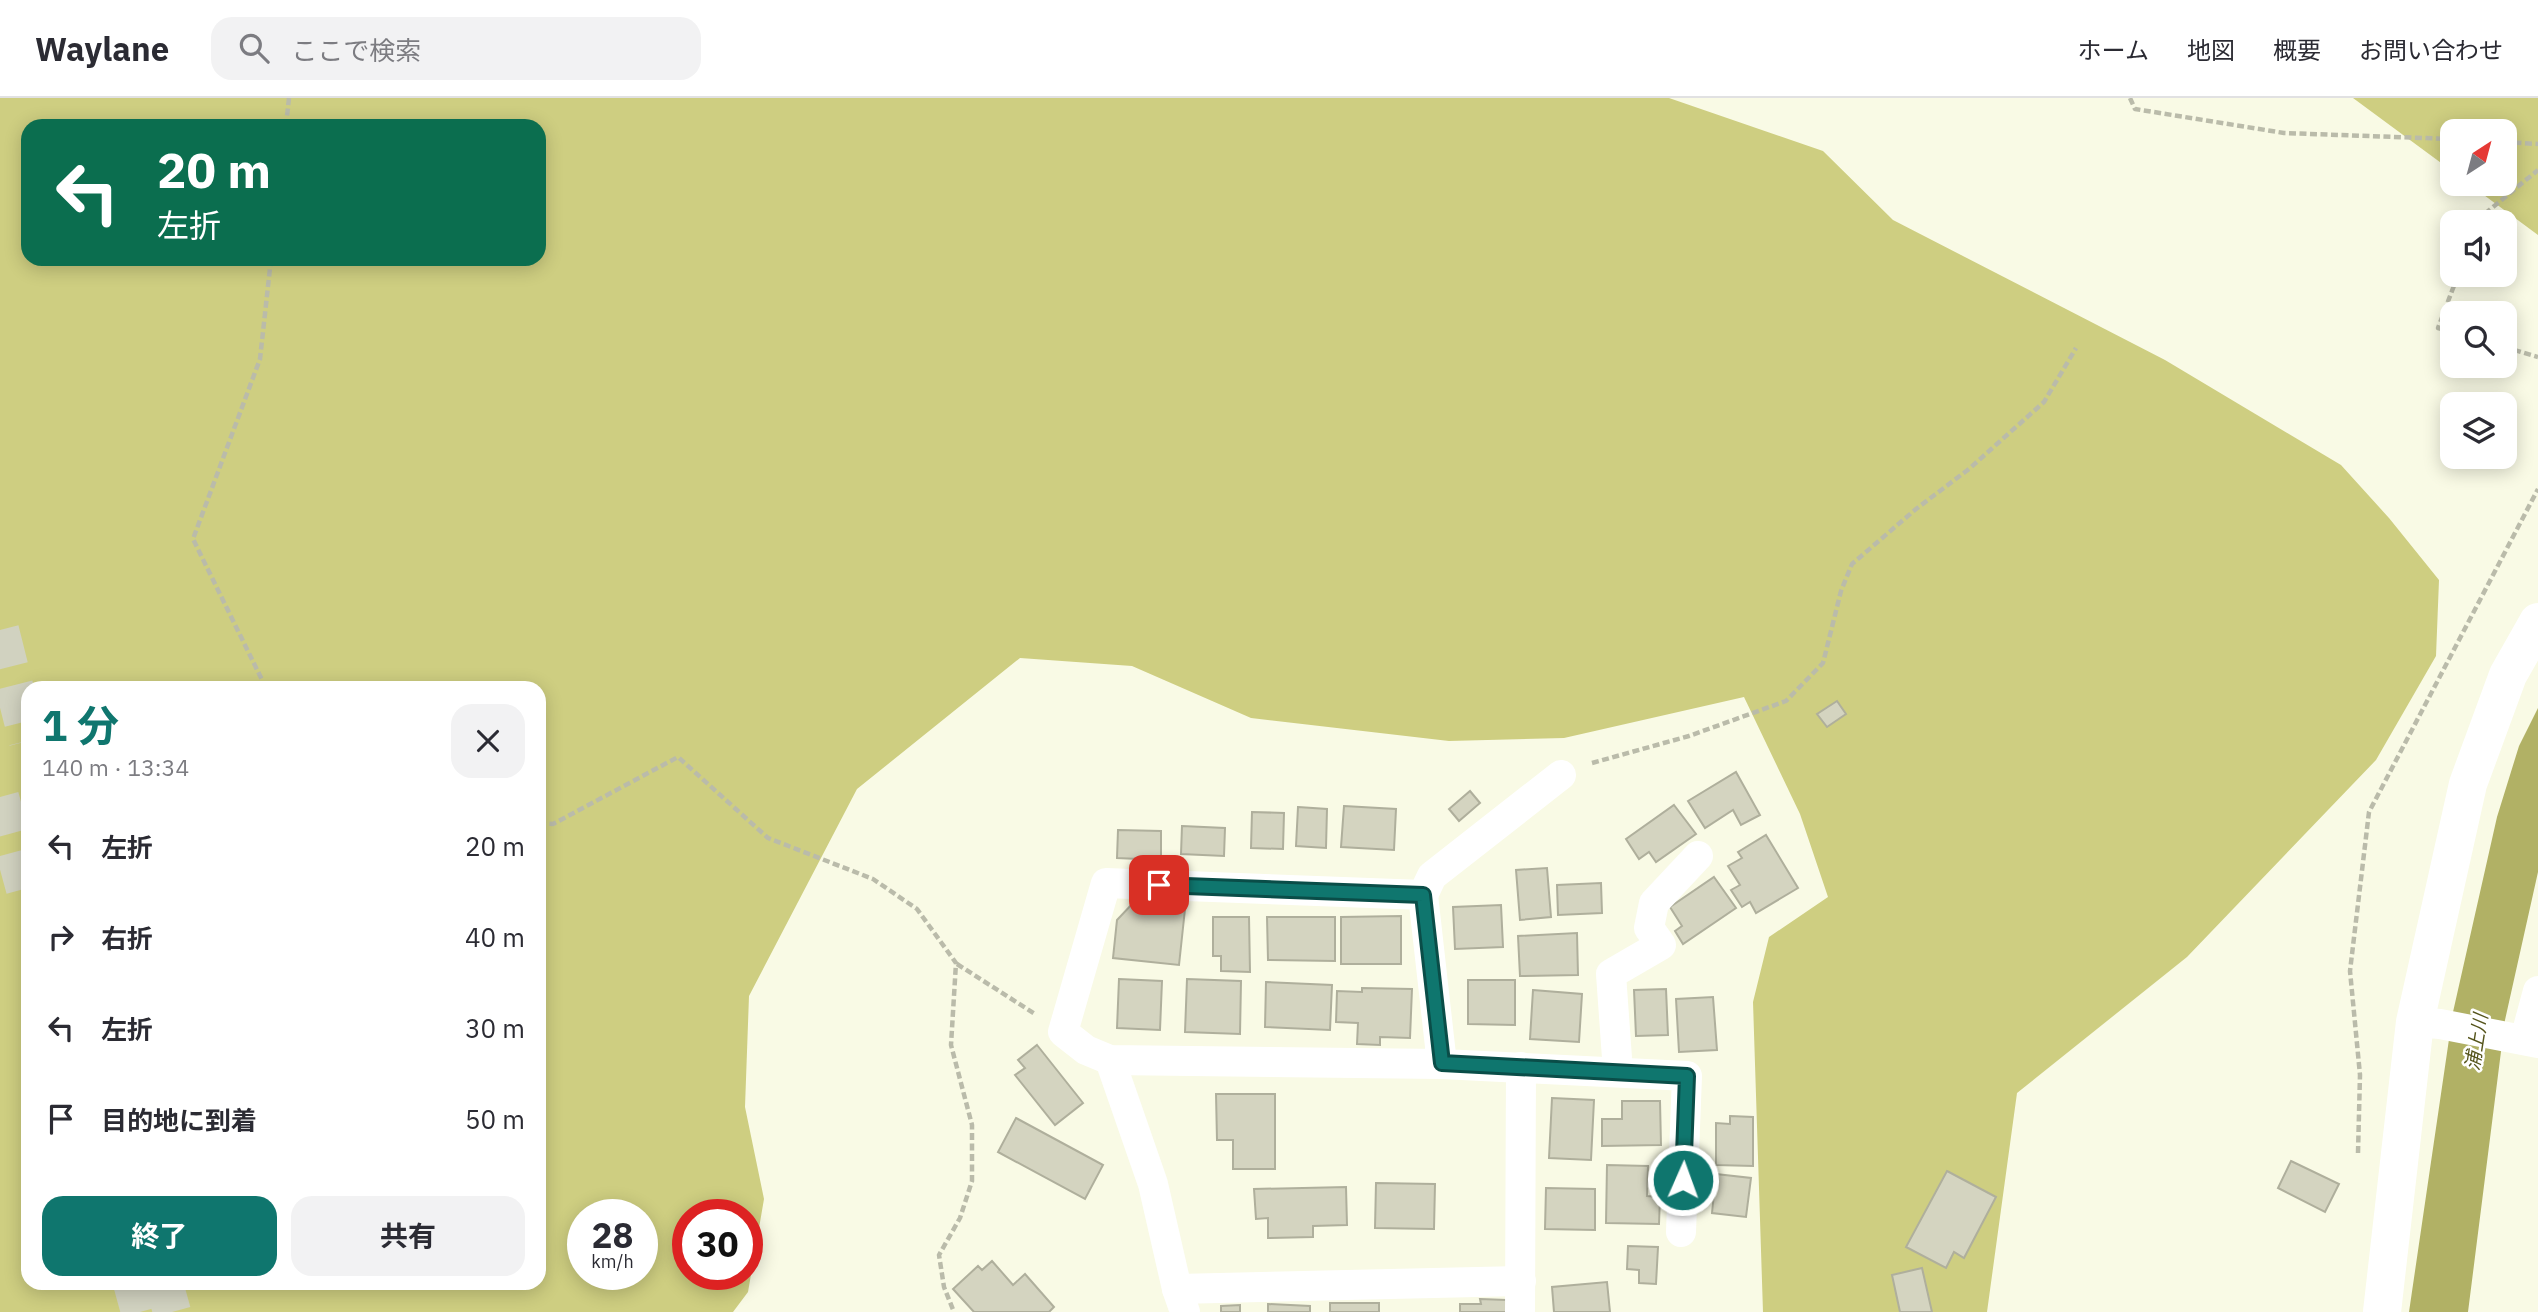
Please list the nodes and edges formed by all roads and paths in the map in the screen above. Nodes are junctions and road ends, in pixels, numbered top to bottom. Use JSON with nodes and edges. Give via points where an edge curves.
{"nodes":[{"id":1,"x":289,"y":98,"type":"edge"},
{"id":2,"x":2130,"y":98,"type":"edge"},
{"id":3,"x":287,"y":119,"type":"edge"},
{"id":4,"x":2440,"y":139,"type":"edge"},
{"id":5,"x":2517,"y":143,"type":"edge"},
{"id":6,"x":2538,"y":144,"type":"edge"},
{"id":7,"x":2538,"y":170,"type":"edge"},
{"id":8,"x":2489,"y":210,"type":"edge"},
{"id":9,"x":270,"y":266,"type":"edge"},
{"id":10,"x":2076,"y":348,"type":"dead end"},
{"id":11,"x":2517,"y":351,"type":"edge"},
{"id":12,"x":2538,"y":357,"type":"edge"},
{"id":13,"x":2538,"y":489,"type":"edge"},
{"id":14,"x":2538,"y":622,"type":"edge"},
{"id":15,"x":262,"y":681,"type":"edge"},
{"id":16,"x":1561,"y":775,"type":"joint"},
{"id":17,"x":546,"y":824,"type":"edge"},
{"id":18,"x":1698,"y":856,"type":"dead end"},
{"id":19,"x":1423,"y":895,"type":"junction"},
{"id":20,"x":956,"y":963,"type":"junction"},
{"id":21,"x":2538,"y":991,"type":"edge"},
{"id":22,"x":2428,"y":1023,"type":"junction"},
{"id":23,"x":1063,"y":1032,"type":"junction"},
{"id":24,"x":2531,"y":1041,"type":"edge"},
{"id":25,"x":1110,"y":1060,"type":"junction"},
{"id":26,"x":1442,"y":1063,"type":"junction"},
{"id":27,"x":1521,"y":1067,"type":"junction"},
{"id":28,"x":1618,"y":1072,"type":"junction"},
{"id":29,"x":2358,"y":1158,"type":"dead end"},
{"id":30,"x":1681,"y":1232,"type":"dead end"},
{"id":31,"x":1521,"y":1281,"type":"junction"},
{"id":32,"x":1181,"y":1301,"type":"edge"},
{"id":33,"x":954,"y":1312,"type":"edge"},
{"id":34,"x":1520,"y":1312,"type":"edge"},
{"id":35,"x":2382,"y":1312,"type":"edge"}],
"edges":[{"from":1,"to":3,"type":"path"},
{"from":2,"to":4,"type":"path","via":[[2135,109],[2284,133]]},
{"from":5,"to":6,"type":"path"},
{"from":7,"to":8,"type":"path"},
{"from":9,"to":15,"type":"path","via":[[260,359],[192,539]]},
{"from":10,"to":16,"type":"path","via":[[2044,402],[1969,470],[1852,564],[1823,663],[1786,701]]},
{"from":11,"to":12,"type":"path"},
{"from":13,"to":29,"type":"path","via":[[2370,812],[2350,971],[2360,1075]]},
{"from":14,"to":22,"type":"street","via":[[2508,675],[2468,784]]},
{"from":16,"to":19,"type":"street","via":[[1432,876]]},
{"from":17,"to":20,"type":"path","via":[[553,824],[678,757],[768,838],[873,879],[917,909]]},
{"from":18,"to":28,"type":"street","via":[[1654,903],[1649,928],[1661,945],[1611,974]]},
{"from":19,"to":23,"type":"street","via":[[1106,883]]},
{"from":19,"to":26,"type":"street"},
{"from":20,"to":23,"type":"path"},
{"from":20,"to":33,"type":"path","via":[[951,1045],[972,1125],[971,1181],[960,1218],[939,1255]]},
{"from":21,"to":24,"type":"street"},
{"from":22,"to":24,"type":"street"},
{"from":22,"to":35,"type":"street"},
{"from":23,"to":25,"type":"street","via":[[1086,1050]]},
{"from":25,"to":26,"type":"street"},
{"from":25,"to":32,"type":"street","via":[[1153,1184]]},
{"from":26,"to":27,"type":"street"},
{"from":27,"to":28,"type":"street"},
{"from":27,"to":31,"type":"street"},
{"from":28,"to":30,"type":"street","via":[[1687,1076]]},
{"from":31,"to":32,"type":"street"},
{"from":31,"to":34,"type":"street"}]}
